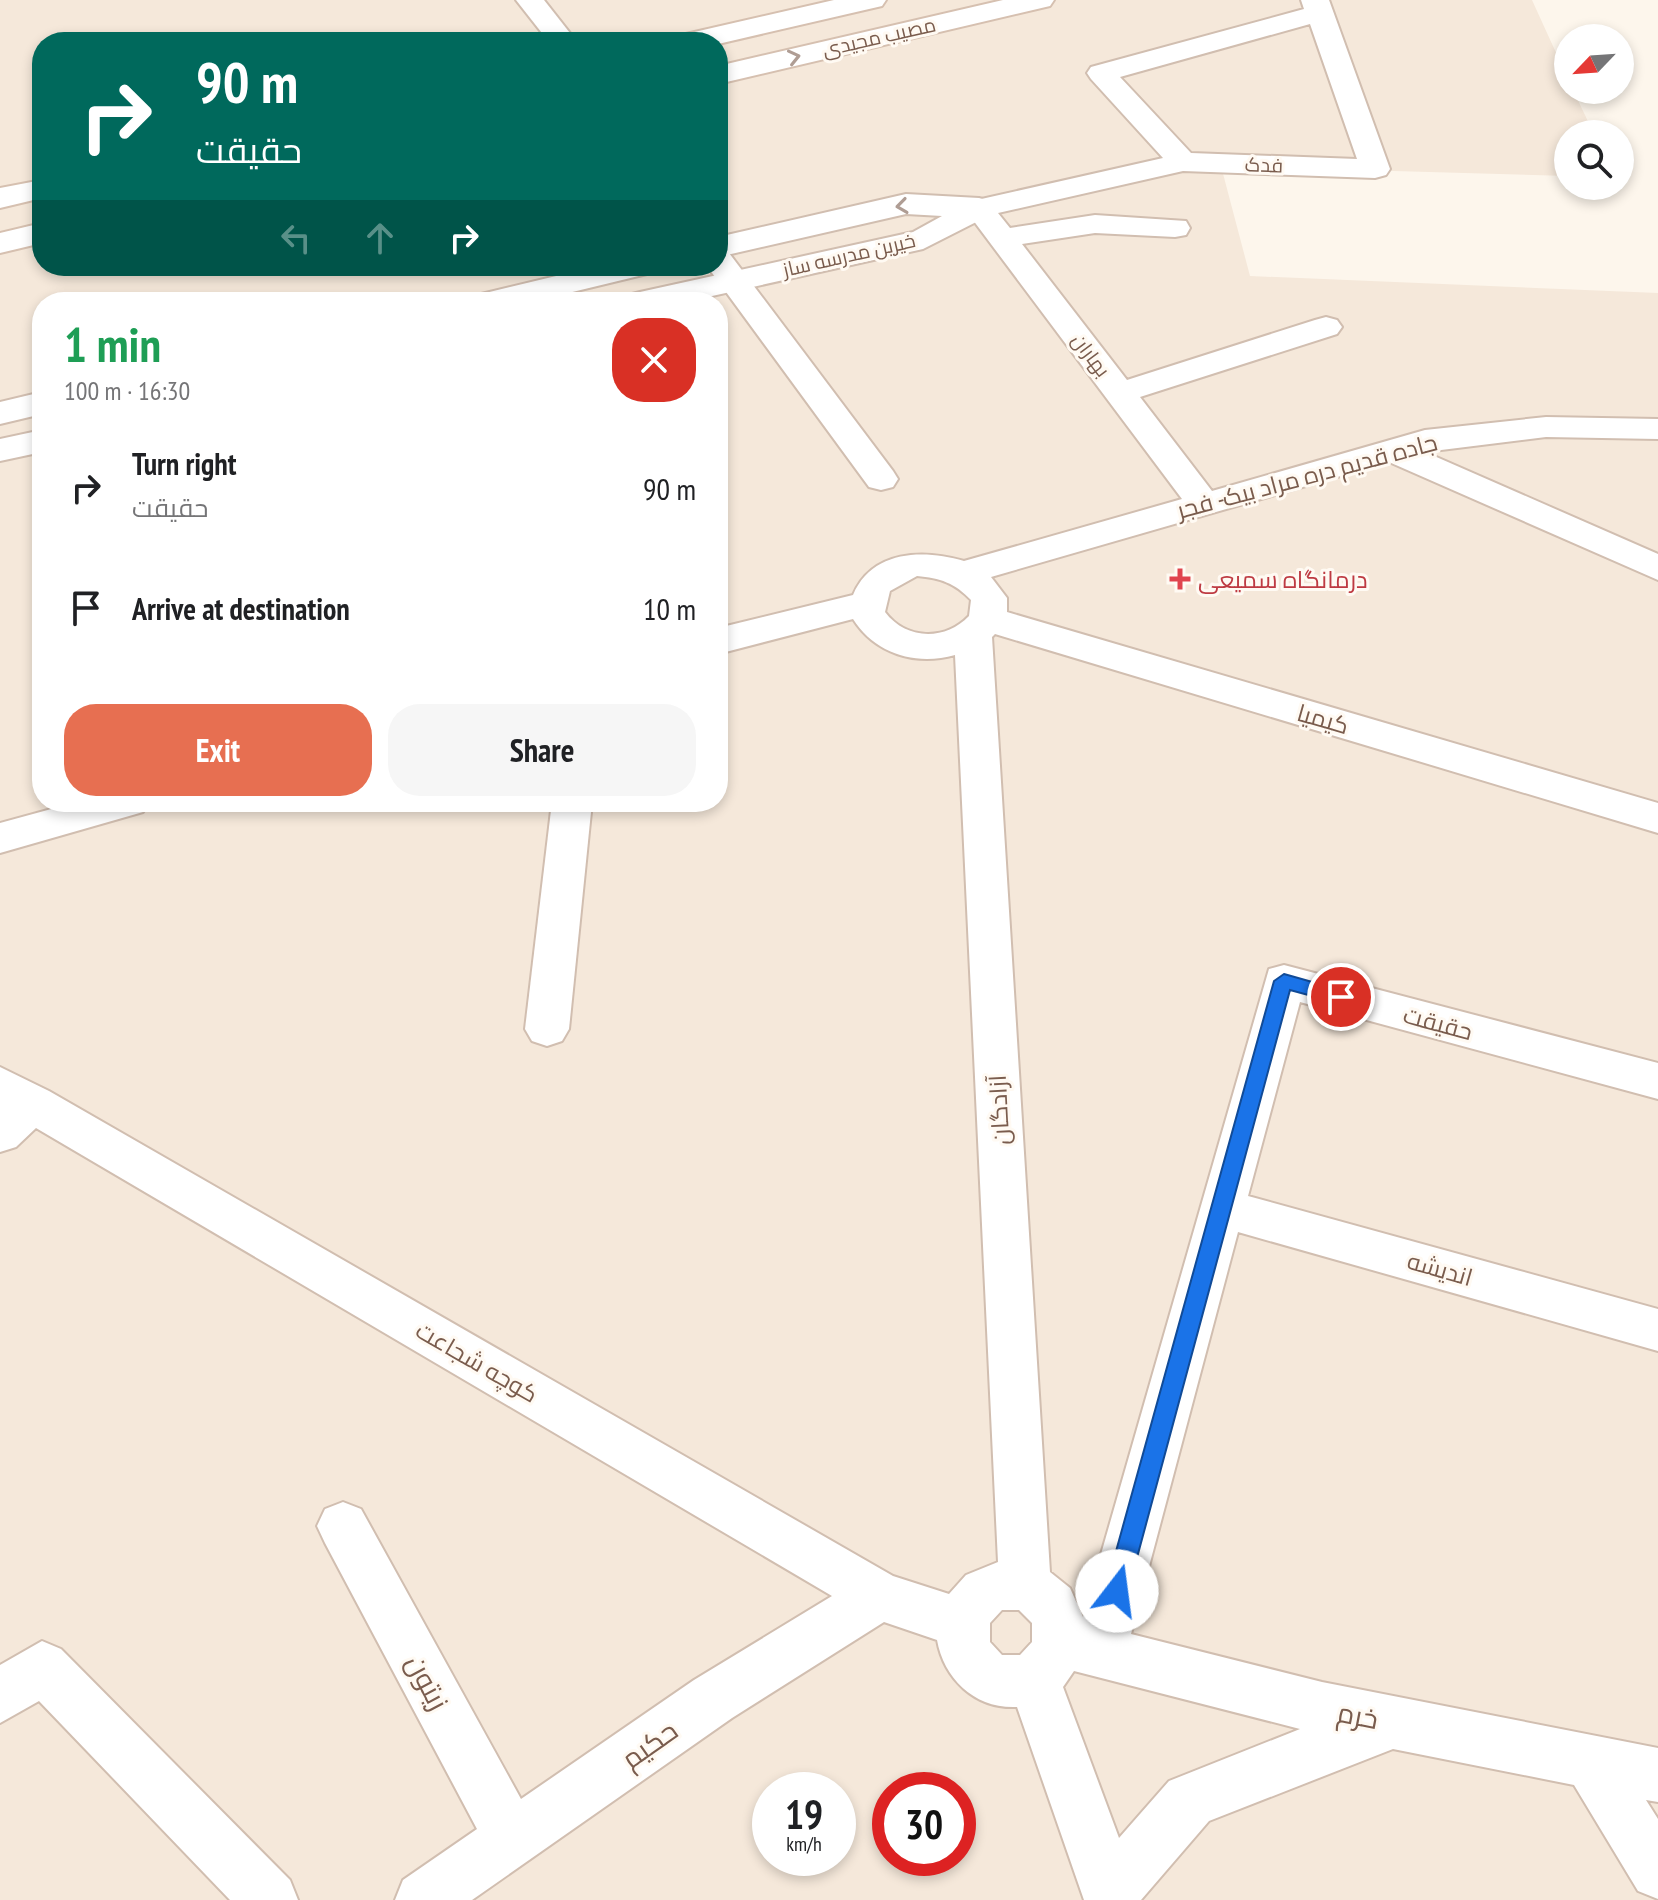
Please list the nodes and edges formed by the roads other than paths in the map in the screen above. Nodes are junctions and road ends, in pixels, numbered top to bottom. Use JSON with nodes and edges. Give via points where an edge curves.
{"nodes":[{"id":1,"x":530,"y":0,"type":"edge"},
{"id":2,"x":872,"y":0,"type":"edge"},
{"id":3,"x":1040,"y":0,"type":"edge"},
{"id":4,"x":1317,"y":7,"type":"edge"},
{"id":5,"x":555,"y":32,"type":"edge"},
{"id":6,"x":728,"y":33,"type":"edge"},
{"id":7,"x":728,"y":73,"type":"edge"},
{"id":8,"x":1183,"y":162,"type":"junction"},
{"id":9,"x":32,"y":191,"type":"edge"},
{"id":10,"x":0,"y":198,"type":"edge"},
{"id":11,"x":979,"y":208,"type":"junction"},
{"id":12,"x":1175,"y":228,"type":"dead end"},
{"id":13,"x":32,"y":235,"type":"edge"},
{"id":14,"x":1002,"y":238,"type":"junction"},
{"id":15,"x":0,"y":243,"type":"edge"},
{"id":16,"x":728,"y":245,"type":"edge"},
{"id":17,"x":728,"y":270,"type":"edge"},
{"id":18,"x":728,"y":274,"type":"edge"},
{"id":19,"x":597,"y":276,"type":"edge"},
{"id":20,"x":709,"y":276,"type":"edge"},
{"id":21,"x":531,"y":292,"type":"edge"},
{"id":22,"x":667,"y":292,"type":"edge"},
{"id":23,"x":1326,"y":327,"type":"dead end"},
{"id":24,"x":1119,"y":393,"type":"junction"},
{"id":25,"x":32,"y":405,"type":"edge"},
{"id":26,"x":0,"y":413,"type":"edge"},
{"id":27,"x":1658,"y":429,"type":"edge"},
{"id":28,"x":32,"y":443,"type":"edge"},
{"id":29,"x":0,"y":450,"type":"edge"},
{"id":30,"x":1391,"y":450,"type":"junction"},
{"id":31,"x":881,"y":479,"type":"dead end"},
{"id":32,"x":1202,"y":502,"type":"junction"},
{"id":33,"x":1658,"y":568,"type":"edge"},
{"id":34,"x":964,"y":573,"type":"junction"},
{"id":35,"x":868,"y":603,"type":"junction"},
{"id":36,"x":980,"y":626,"type":"junction"},
{"id":37,"x":728,"y":638,"type":"edge"},
{"id":38,"x":93,"y":812,"type":"edge"},
{"id":39,"x":571,"y":812,"type":"edge"},
{"id":40,"x":1658,"y":818,"type":"edge"},
{"id":41,"x":0,"y":838,"type":"edge"},
{"id":42,"x":547,"y":1029,"type":"dead end"},
{"id":43,"x":1658,"y":1081,"type":"edge"},
{"id":44,"x":11,"y":1107,"type":"edge"},
{"id":45,"x":1222,"y":1208,"type":"junction"},
{"id":46,"x":1658,"y":1330,"type":"edge"},
{"id":47,"x":343,"y":1526,"type":"dead end"},
{"id":48,"x":1025,"y":1587,"type":"junction"},
{"id":49,"x":880,"y":1596,"type":"junction"},
{"id":50,"x":962,"y":1623,"type":"junction"},
{"id":51,"x":1065,"y":1657,"type":"junction"},
{"id":52,"x":0,"y":1697,"type":"edge"},
{"id":53,"x":1394,"y":1722,"type":"junction"},
{"id":54,"x":1591,"y":1762,"type":"junction"},
{"id":55,"x":1658,"y":1775,"type":"edge"},
{"id":56,"x":512,"y":1838,"type":"junction"},
{"id":57,"x":1658,"y":1871,"type":"edge"},
{"id":58,"x":1111,"y":1896,"type":"edge"},
{"id":59,"x":270,"y":1900,"type":"edge"},
{"id":60,"x":423,"y":1900,"type":"edge"}],
"edges":[{"from":1,"to":5,"type":"street"},
{"from":2,"to":6,"type":"street","name":"مصیب مجیدی"},
{"from":7,"to":3,"type":"street","name":"مصیب مجیدی","one_way":true},
{"from":4,"to":8,"type":"street","via":[[1101,73]]},
{"from":4,"to":8,"type":"street","name":"فدک","via":[[1375,169]]},
{"from":8,"to":11,"type":"street","name":"فدک"},
{"from":9,"to":10,"type":"street"},
{"from":11,"to":14,"type":"street","name":"بهاران"},
{"from":11,"to":16,"type":"street","name":"خیرین مدرسه ساز","one_way":true,"via":[[906,204]]},
{"from":11,"to":17,"type":"street","name":"خیرین مدرسه ساز","via":[[923,239]]},
{"from":12,"to":14,"type":"street","via":[[1095,224]]},
{"from":13,"to":15,"type":"street"},
{"from":14,"to":24,"type":"street","name":"بهاران"},
{"from":18,"to":31,"type":"street"},
{"from":19,"to":21,"type":"street"},
{"from":20,"to":22,"type":"street","name":"خیرین مدرسه ساز"},
{"from":23,"to":24,"type":"street"},
{"from":24,"to":32,"type":"street","name":"بهاران"},
{"from":25,"to":26,"type":"street"},
{"from":27,"to":30,"type":"street","name":"جاده قدیم دره مراد بیک- فجر","via":[[1546,427]]},
{"from":28,"to":29,"type":"street"},
{"from":30,"to":32,"type":"street","name":"جاده قدیم دره مراد بیک- فجر"},
{"from":30,"to":33,"type":"street"},
{"from":32,"to":34,"type":"street","name":"جاده قدیم دره مراد بیک- فجر"},
{"from":34,"to":35,"type":"street","via":[[916,564],[888,573],[870,590]]},
{"from":34,"to":36,"type":"street","via":[[989,598]]},
{"from":35,"to":36,"type":"street","via":[[867,612],[881,632],[908,644],[941,646]]},
{"from":35,"to":37,"type":"street"},
{"from":36,"to":40,"type":"street","name":"کیمیا"},
{"from":36,"to":48,"type":"street","name":"آزادگان"},
{"from":38,"to":41,"type":"street"},
{"from":39,"to":42,"type":"street"},
{"from":43,"to":45,"type":"street","name":"حقیقت","via":[[1284,981]]},
{"from":44,"to":49,"type":"street","name":"کوچه شجاعت"},
{"from":45,"to":46,"type":"street","name":"اندیشه"},
{"from":45,"to":51,"type":"street","name":"حقیقت"},
{"from":47,"to":56,"type":"street","name":"زیتون"},
{"from":48,"to":50,"type":"street","via":[[1004,1585],[984,1591],[969,1604]]},
{"from":48,"to":51,"type":"street","via":[[1046,1599],[1059,1619]]},
{"from":49,"to":50,"type":"street","name":"کوچه شجاعت"},
{"from":49,"to":56,"type":"street","name":"حکیم","via":[[713,1699]]},
{"from":50,"to":51,"type":"street","via":[[963,1644],[974,1663],[991,1676],[1013,1681]]},
{"from":51,"to":53,"type":"street","name":"خرم"},
{"from":51,"to":58,"type":"street"},
{"from":52,"to":59,"type":"street","via":[[42,1667]]},
{"from":53,"to":54,"type":"street","name":"خرم"},
{"from":53,"to":58,"type":"street","via":[[1189,1801]]},
{"from":54,"to":55,"type":"street","name":"خرم"},
{"from":54,"to":57,"type":"street"},
{"from":56,"to":60,"type":"street","name":"حکیم"}]}
